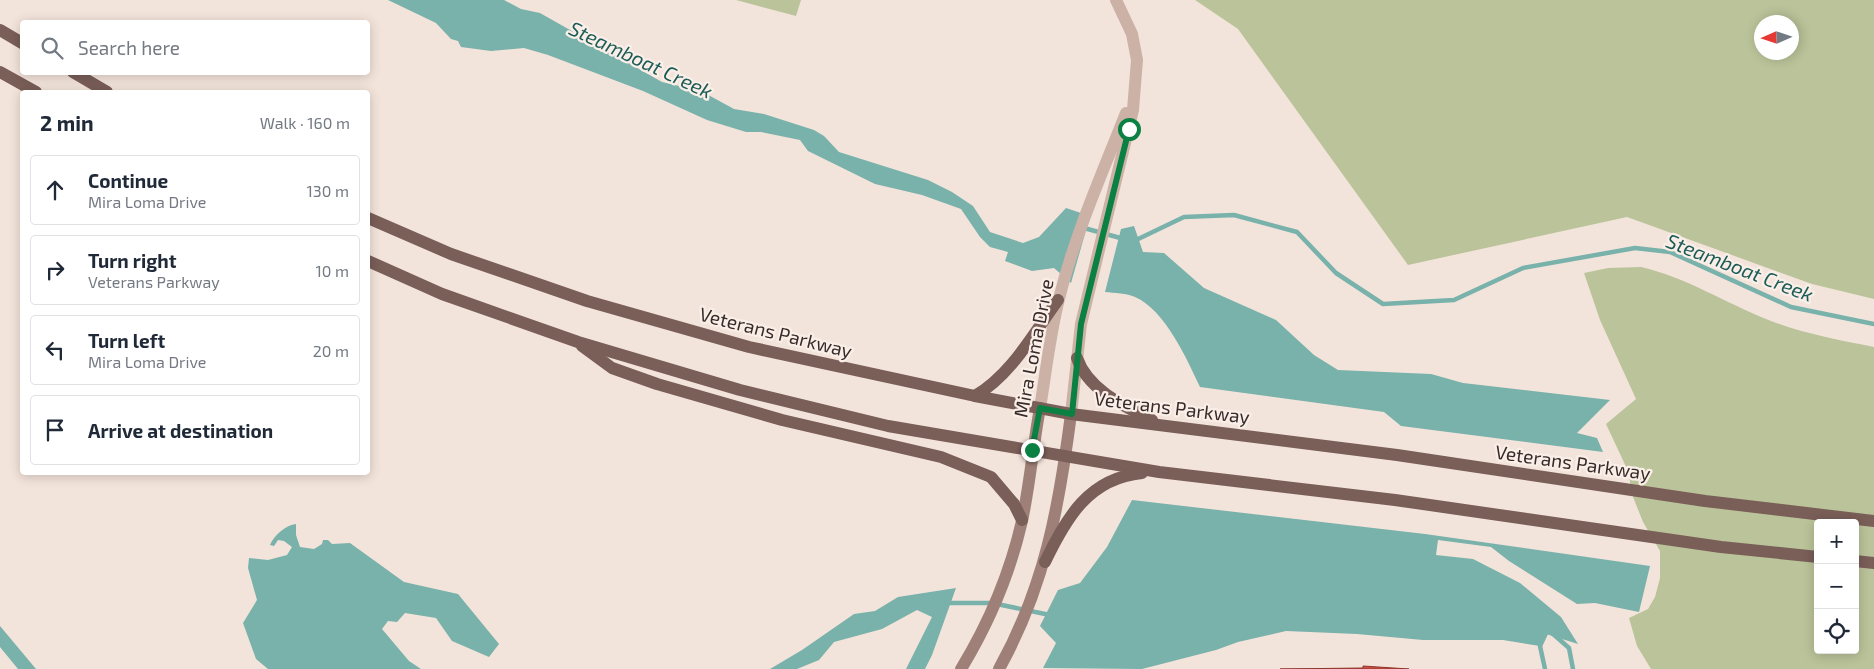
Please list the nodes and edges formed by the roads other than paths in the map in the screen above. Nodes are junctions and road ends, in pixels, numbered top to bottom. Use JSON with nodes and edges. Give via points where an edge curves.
{"nodes":[{"id":1,"x":1116,"y":0,"type":"edge"},
{"id":2,"x":0,"y":30,"type":"edge"},
{"id":3,"x":20,"y":43,"type":"edge"},
{"id":4,"x":0,"y":72,"type":"edge"},
{"id":5,"x":78,"y":75,"type":"edge"},
{"id":6,"x":32,"y":90,"type":"edge"},
{"id":7,"x":104,"y":90,"type":"edge"},
{"id":8,"x":1135,"y":92,"type":"junction"},
{"id":9,"x":370,"y":219,"type":"edge"},
{"id":10,"x":370,"y":262,"type":"edge"},
{"id":11,"x":1058,"y":300,"type":"junction"},
{"id":12,"x":574,"y":340,"type":"junction"},
{"id":13,"x":1078,"y":358,"type":"junction"},
{"id":14,"x":975,"y":396,"type":"junction"},
{"id":15,"x":1040,"y":408,"type":"junction"},
{"id":16,"x":1072,"y":414,"type":"junction"},
{"id":17,"x":1161,"y":424,"type":"junction"},
{"id":18,"x":1032,"y":450,"type":"junction"},
{"id":19,"x":1066,"y":456,"type":"junction"},
{"id":20,"x":1159,"y":472,"type":"junction"},
{"id":21,"x":1022,"y":520,"type":"junction"},
{"id":22,"x":1874,"y":521,"type":"edge"},
{"id":23,"x":1814,"y":557,"type":"edge"},
{"id":24,"x":1859,"y":561,"type":"edge"},
{"id":25,"x":1045,"y":562,"type":"junction"},
{"id":26,"x":1874,"y":563,"type":"edge"},
{"id":27,"x":961,"y":669,"type":"edge"},
{"id":28,"x":999,"y":669,"type":"edge"}],
"edges":[{"from":1,"to":8,"type":"street","name":"Mira Loma Drive","via":[[1132,34],[1137,60]]},
{"from":2,"to":3,"type":"main road"},
{"from":4,"to":6,"type":"main road"},
{"from":5,"to":7,"type":"main road"},
{"from":8,"to":11,"type":"street","name":"Mira Loma Drive","via":[[1085,214]]},
{"from":8,"to":13,"type":"street","name":"Mira Loma Drive","via":[[1125,148],[1088,290]]},
{"from":9,"to":14,"type":"main road","name":"Veterans Parkway","via":[[451,254],[606,306],[749,348]]},
{"from":10,"to":12,"type":"main road","via":[[442,294]]},
{"from":11,"to":14,"type":"main road","via":[[1006,371],[992,386]]},
{"from":11,"to":15,"type":"street","name":"Mira Loma Drive"},
{"from":12,"to":18,"type":"main road","via":[[740,390],[888,426]]},
{"from":12,"to":21,"type":"main road","via":[[612,368],[657,384],[782,420],[941,457],[991,478],[1014,504]]},
{"from":13,"to":16,"type":"street","name":"Mira Loma Drive"},
{"from":13,"to":17,"type":"main road","via":[[1086,377],[1121,404]]},
{"from":14,"to":15,"type":"main road","name":"Veterans Parkway"},
{"from":15,"to":16,"type":"main road","name":"Veterans Parkway"},
{"from":15,"to":18,"type":"main road","name":"Mira Loma Drive"},
{"from":16,"to":17,"type":"main road","name":"Veterans Parkway"},
{"from":16,"to":19,"type":"main road","name":"Mira Loma Drive"},
{"from":17,"to":22,"type":"main road","name":"Veterans Parkway","via":[[1705,501]]},
{"from":18,"to":19,"type":"main road"},
{"from":18,"to":21,"type":"main road","name":"Mira Loma Drive"},
{"from":19,"to":20,"type":"main road"},
{"from":19,"to":25,"type":"main road","name":"Mira Loma Drive"},
{"from":20,"to":23,"type":"main road"},
{"from":20,"to":25,"type":"main road","via":[[1124,475],[1106,482],[1062,527]]},
{"from":21,"to":27,"type":"main road","name":"Mira Loma Drive","via":[[1004,582]]},
{"from":24,"to":26,"type":"main road"},
{"from":25,"to":28,"type":"main road","name":"Mira Loma Drive","via":[[1034,595]]}]}
